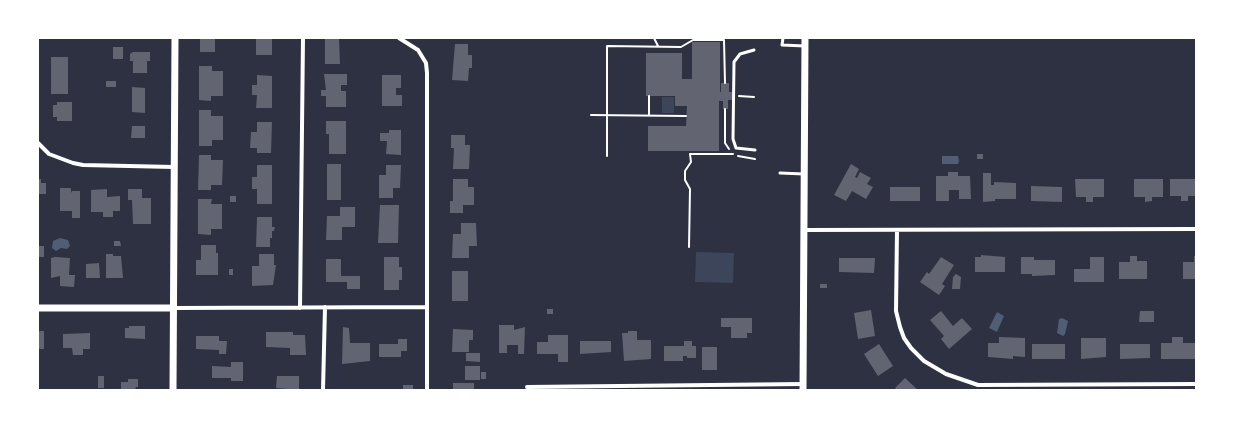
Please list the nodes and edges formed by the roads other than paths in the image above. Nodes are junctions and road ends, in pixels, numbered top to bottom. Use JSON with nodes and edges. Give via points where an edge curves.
{"nodes":[{"id":1,"x":175,"y":38,"type":"edge"},
{"id":2,"x":303,"y":38,"type":"edge"},
{"id":3,"x":399,"y":38,"type":"edge"},
{"id":4,"x":783,"y":38,"type":"edge"},
{"id":5,"x":805,"y":38,"type":"edge"},
{"id":6,"x":804,"y":46,"type":"junction"},
{"id":7,"x":754,"y":50,"type":"dead end"},
{"id":8,"x":38,"y":143,"type":"edge"},
{"id":9,"x":754,"y":150,"type":"dead end"},
{"id":10,"x":174,"y":167,"type":"junction"},
{"id":11,"x":780,"y":173,"type":"dead end"},
{"id":12,"x":804,"y":174,"type":"junction"},
{"id":13,"x":1196,"y":229,"type":"edge"},
{"id":14,"x":804,"y":230,"type":"junction"},
{"id":15,"x":897,"y":230,"type":"junction"},
{"id":16,"x":325,"y":307,"type":"junction"},
{"id":17,"x":426,"y":307,"type":"junction"},
{"id":18,"x":38,"y":308,"type":"edge"},
{"id":19,"x":173,"y":308,"type":"junction"},
{"id":20,"x":300,"y":308,"type":"junction"},
{"id":21,"x":1196,"y":384,"type":"edge"},
{"id":22,"x":527,"y":387,"type":"dead end"},
{"id":23,"x":803,"y":387,"type":"edge"},
{"id":24,"x":173,"y":390,"type":"edge"},
{"id":25,"x":323,"y":390,"type":"edge"},
{"id":26,"x":427,"y":390,"type":"edge"}],
"edges":[{"from":1,"to":10,"type":"street"},
{"from":2,"to":20,"type":"street"},
{"from":3,"to":17,"type":"street","via":[[423,56],[427,73]]},
{"from":4,"to":6,"type":"lane","via":[[782,45]]},
{"from":5,"to":6,"type":"street"},
{"from":6,"to":12,"type":"street"},
{"from":7,"to":9,"type":"lane","via":[[740,54],[734,62],[733,140],[736,148]]},
{"from":8,"to":10,"type":"street","via":[[49,154],[78,164]]},
{"from":10,"to":19,"type":"street"},
{"from":11,"to":12,"type":"lane"},
{"from":12,"to":14,"type":"street"},
{"from":13,"to":15,"type":"street"},
{"from":14,"to":15,"type":"street"},
{"from":14,"to":23,"type":"street"},
{"from":15,"to":21,"type":"street","via":[[896,311],[900,327],[911,348],[946,374],[978,385]]},
{"from":16,"to":17,"type":"street"},
{"from":16,"to":20,"type":"street"},
{"from":16,"to":25,"type":"street"},
{"from":17,"to":26,"type":"street"},
{"from":18,"to":19,"type":"street"},
{"from":19,"to":20,"type":"street"},
{"from":19,"to":24,"type":"street"},
{"from":22,"to":23,"type":"street"}]}
